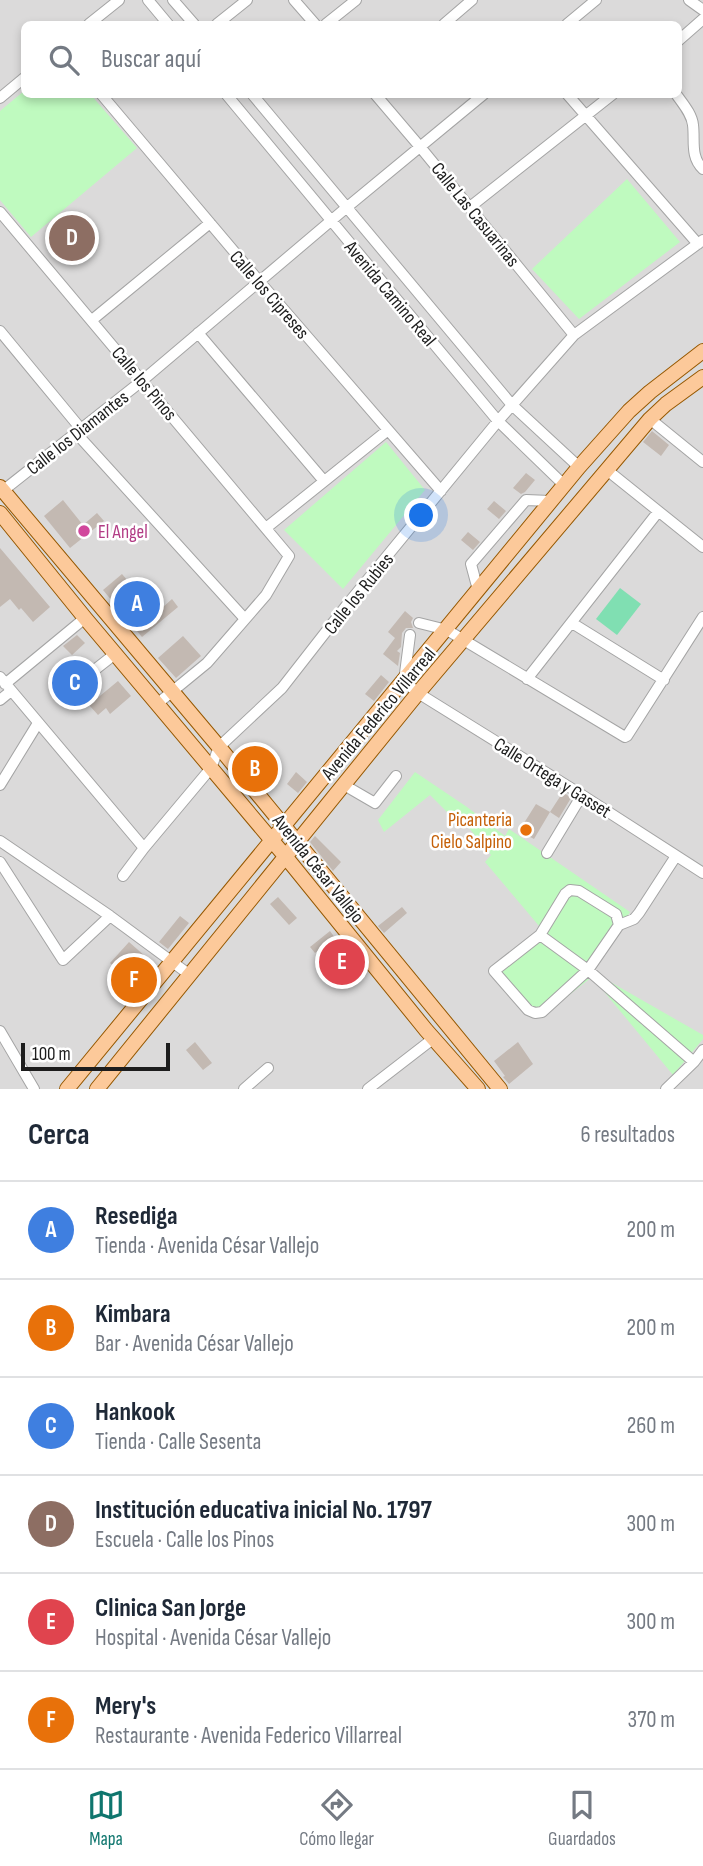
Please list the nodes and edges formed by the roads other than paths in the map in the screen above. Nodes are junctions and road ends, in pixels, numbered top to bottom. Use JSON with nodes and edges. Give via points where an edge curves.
{"nodes":[{"id":1,"x":120,"y":0,"type":"edge"},
{"id":2,"x":148,"y":0,"type":"edge"},
{"id":3,"x":173,"y":0,"type":"edge"},
{"id":4,"x":247,"y":0,"type":"edge"},
{"id":5,"x":294,"y":0,"type":"edge"},
{"id":6,"x":356,"y":0,"type":"edge"},
{"id":7,"x":472,"y":0,"type":"edge"},
{"id":8,"x":596,"y":0,"type":"edge"},
{"id":9,"x":689,"y":0,"type":"edge"},
{"id":10,"x":703,"y":10,"type":"edge"},
{"id":11,"x":703,"y":19,"type":"edge"},
{"id":12,"x":93,"y":21,"type":"edge"},
{"id":13,"x":166,"y":21,"type":"edge"},
{"id":14,"x":191,"y":21,"type":"edge"},
{"id":15,"x":221,"y":21,"type":"edge"},
{"id":16,"x":312,"y":21,"type":"edge"},
{"id":17,"x":330,"y":21,"type":"edge"},
{"id":18,"x":448,"y":21,"type":"edge"},
{"id":19,"x":571,"y":21,"type":"edge"},
{"id":20,"x":682,"y":37,"type":"edge"},
{"id":21,"x":21,"y":80,"type":"edge"},
{"id":22,"x":1,"y":95,"type":"edge"},
{"id":23,"x":104,"y":98,"type":"edge"},
{"id":24,"x":229,"y":98,"type":"edge"},
{"id":25,"x":255,"y":98,"type":"edge"},
{"id":26,"x":378,"y":98,"type":"edge"},
{"id":27,"x":479,"y":98,"type":"edge"},
{"id":28,"x":570,"y":98,"type":"edge"},
{"id":29,"x":608,"y":98,"type":"edge"},
{"id":30,"x":679,"y":98,"type":"edge"},
{"id":31,"x":586,"y":116,"type":"junction"},
{"id":32,"x":698,"y":128,"type":"edge"},
{"id":33,"x":421,"y":148,"type":"junction"},
{"id":34,"x":703,"y":169,"type":"edge"},
{"id":35,"x":470,"y":207,"type":"junction"},
{"id":36,"x":346,"y":208,"type":"junction"},
{"id":37,"x":0,"y":212,"type":"edge"},
{"id":38,"x":331,"y":221,"type":"junction"},
{"id":39,"x":210,"y":223,"type":"junction"},
{"id":40,"x":700,"y":242,"type":"edge"},
{"id":41,"x":259,"y":281,"type":"junction"},
{"id":42,"x":92,"y":320,"type":"junction"},
{"id":43,"x":0,"y":331,"type":"edge"},
{"id":44,"x":198,"y":333,"type":"junction"},
{"id":45,"x":575,"y":335,"type":"junction"},
{"id":46,"x":703,"y":351,"type":"edge"},
{"id":47,"x":703,"y":377,"type":"edge"},
{"id":48,"x":143,"y":380,"type":"junction"},
{"id":49,"x":512,"y":405,"type":"junction"},
{"id":50,"x":650,"y":419,"type":"junction"},
{"id":51,"x":498,"y":421,"type":"junction"},
{"id":52,"x":388,"y":430,"type":"junction"},
{"id":53,"x":79,"y":431,"type":"junction"},
{"id":54,"x":703,"y":462,"type":"edge"},
{"id":55,"x":579,"y":467,"type":"junction"},
{"id":56,"x":607,"y":470,"type":"junction"},
{"id":57,"x":324,"y":481,"type":"junction"},
{"id":58,"x":564,"y":485,"type":"junction"},
{"id":59,"x":1,"y":490,"type":"edge"},
{"id":60,"x":441,"y":491,"type":"junction"},
{"id":61,"x":550,"y":501,"type":"junction"},
{"id":62,"x":658,"y":512,"type":"junction"},
{"id":63,"x":0,"y":513,"type":"edge"},
{"id":64,"x":266,"y":528,"type":"junction"},
{"id":65,"x":703,"y":547,"type":"edge"},
{"id":66,"x":80,"y":584,"type":"junction"},
{"id":67,"x":478,"y":590,"type":"junction"},
{"id":68,"x":66,"y":595,"type":"junction"},
{"id":69,"x":703,"y":617,"type":"edge"},
{"id":70,"x":85,"y":618,"type":"junction"},
{"id":71,"x":245,"y":619,"type":"junction"},
{"id":72,"x":572,"y":623,"type":"junction"},
{"id":73,"x":419,"y":624,"type":"dead end"},
{"id":74,"x":447,"y":629,"type":"junction"},
{"id":75,"x":410,"y":635,"type":"dead end"},
{"id":76,"x":464,"y":639,"type":"junction"},
{"id":77,"x":130,"y":642,"type":"junction"},
{"id":78,"x":116,"y":654,"type":"junction"},
{"id":79,"x":83,"y":679,"type":"dead end"},
{"id":80,"x":527,"y":679,"type":"junction"},
{"id":81,"x":664,"y":680,"type":"junction"},
{"id":82,"x":404,"y":681,"type":"junction"},
{"id":83,"x":6,"y":684,"type":"edge"},
{"id":84,"x":171,"y":691,"type":"junction"},
{"id":85,"x":418,"y":693,"type":"junction"},
{"id":86,"x":0,"y":700,"type":"edge"},
{"id":87,"x":157,"y":704,"type":"junction"},
{"id":88,"x":38,"y":723,"type":"junction"},
{"id":89,"x":219,"y":747,"type":"junction"},
{"id":90,"x":211,"y":768,"type":"junction"},
{"id":91,"x":330,"y":772,"type":"junction"},
{"id":92,"x":396,"y":776,"type":"dead end"},
{"id":93,"x":0,"y":785,"type":"edge"},
{"id":94,"x":344,"y":785,"type":"junction"},
{"id":95,"x":582,"y":795,"type":"junction"},
{"id":96,"x":284,"y":825,"type":"junction"},
{"id":97,"x":271,"y":840,"type":"junction"},
{"id":98,"x":0,"y":841,"type":"edge"},
{"id":99,"x":298,"y":842,"type":"junction"},
{"id":100,"x":144,"y":848,"type":"junction"},
{"id":101,"x":547,"y":853,"type":"dead end"},
{"id":102,"x":285,"y":856,"type":"junction"},
{"id":103,"x":676,"y":856,"type":"junction"},
{"id":104,"x":0,"y":862,"type":"edge"},
{"id":105,"x":703,"y":873,"type":"edge"},
{"id":106,"x":123,"y":876,"type":"dead end"},
{"id":107,"x":110,"y":916,"type":"junction"},
{"id":108,"x":619,"y":923,"type":"junction"},
{"id":109,"x":540,"y":935,"type":"junction"},
{"id":110,"x":171,"y":962,"type":"junction"},
{"id":111,"x":588,"y":970,"type":"junction"},
{"id":112,"x":190,"y":975,"type":"junction"},
{"id":113,"x":415,"y":984,"type":"junction"},
{"id":114,"x":403,"y":1000,"type":"junction"},
{"id":115,"x":115,"y":1030,"type":"junction"},
{"id":116,"x":0,"y":1031,"type":"edge"},
{"id":117,"x":433,"y":1038,"type":"junction"},
{"id":118,"x":133,"y":1045,"type":"junction"},
{"id":119,"x":703,"y":1050,"type":"edge"},
{"id":120,"x":476,"y":1059,"type":"junction"},
{"id":121,"x":694,"y":1062,"type":"junction"},
{"id":122,"x":268,"y":1068,"type":"dead end"},
{"id":123,"x":463,"y":1070,"type":"junction"},
{"id":124,"x":34,"y":1089,"type":"edge"},
{"id":125,"x":67,"y":1089,"type":"edge"},
{"id":126,"x":97,"y":1089,"type":"edge"},
{"id":127,"x":244,"y":1089,"type":"edge"},
{"id":128,"x":369,"y":1089,"type":"edge"},
{"id":129,"x":478,"y":1089,"type":"edge"},
{"id":130,"x":500,"y":1089,"type":"edge"},
{"id":131,"x":666,"y":1089,"type":"edge"}],
"edges":[{"from":1,"to":12,"type":"street"},
{"from":2,"to":13,"type":"street"},
{"from":3,"to":14,"type":"street"},
{"from":4,"to":15,"type":"street"},
{"from":5,"to":16,"type":"street"},
{"from":6,"to":17,"type":"street"},
{"from":7,"to":18,"type":"street"},
{"from":8,"to":19,"type":"street"},
{"from":9,"to":10,"type":"street"},
{"from":11,"to":20,"type":"street"},
{"from":21,"to":22,"type":"street"},
{"from":23,"to":39,"type":"street","name":"Calle los Cipreses"},
{"from":24,"to":38,"type":"street","name":"Avenida Camino Real"},
{"from":25,"to":36,"type":"street","name":"Avenida Camino Real"},
{"from":26,"to":33,"type":"street","name":"Calle Las Casuarinas"},
{"from":27,"to":33,"type":"street"},
{"from":28,"to":31,"type":"street"},
{"from":29,"to":31,"type":"street"},
{"from":30,"to":32,"type":"street"},
{"from":31,"to":35,"type":"street"},
{"from":31,"to":40,"type":"street"},
{"from":32,"to":34,"type":"street","via":[[694,154]]},
{"from":33,"to":35,"type":"street","name":"Calle Las Casuarinas"},
{"from":33,"to":36,"type":"street"},
{"from":35,"to":45,"type":"street","name":"Calle Las Casuarinas"},
{"from":36,"to":38,"type":"street","name":"Calle los Diamantes"},
{"from":36,"to":49,"type":"street","name":"Avenida Camino Real"},
{"from":37,"to":42,"type":"street","name":"Calle los Pinos"},
{"from":38,"to":41,"type":"street","name":"Calle los Diamantes"},
{"from":38,"to":51,"type":"street","name":"Avenida Camino Real"},
{"from":39,"to":41,"type":"street","name":"Calle los Cipreses"},
{"from":39,"to":42,"type":"street"},
{"from":40,"to":45,"type":"street","name":"Calle los Rubies"},
{"from":41,"to":44,"type":"street","name":"Calle los Diamantes"},
{"from":41,"to":52,"type":"street","name":"Calle los Cipreses"},
{"from":42,"to":48,"type":"street","name":"Calle los Pinos"},
{"from":43,"to":53,"type":"street"},
{"from":44,"to":48,"type":"street","name":"Calle los Diamantes"},
{"from":44,"to":57,"type":"street"},
{"from":45,"to":49,"type":"street","name":"Calle los Rubies"},
{"from":46,"to":55,"type":"main road","name":"Avenida Federico Villarreal","via":[[636,404]]},
{"from":47,"to":50,"type":"main road","name":"Avenida Federico Villarreal"},
{"from":48,"to":53,"type":"street","name":"Calle los Diamantes"},
{"from":48,"to":64,"type":"street","name":"Calle los Pinos"},
{"from":49,"to":51,"type":"street","name":"Calle los Rubies"},
{"from":49,"to":55,"type":"street","name":"Avenida Camino Real"},
{"from":50,"to":54,"type":"street"},
{"from":50,"to":56,"type":"main road","name":"Avenida Federico Villarreal"},
{"from":51,"to":58,"type":"street","name":"Avenida Camino Real"},
{"from":51,"to":60,"type":"street","name":"Calle los Rubies"},
{"from":52,"to":57,"type":"street"},
{"from":52,"to":60,"type":"street","name":"Calle los Cipreses"},
{"from":53,"to":59,"type":"street","name":"Calle los Diamantes"},
{"from":53,"to":71,"type":"street"},
{"from":55,"to":58,"type":"main road","name":"Avenida Federico Villarreal"},
{"from":56,"to":62,"type":"street"},
{"from":56,"to":76,"type":"main road","name":"Avenida Federico Villarreal"},
{"from":57,"to":64,"type":"street"},
{"from":58,"to":61,"type":"main road","name":"Avenida Federico Villarreal"},
{"from":59,"to":66,"type":"main road","name":"Avenida César Vallejo"},
{"from":60,"to":89,"type":"street","name":"Calle los Rubies","via":[[282,688]]},
{"from":61,"to":67,"type":"main road","name":"Avenida Federico Villarreal"},
{"from":61,"to":67,"type":"street","via":[[526,500],[471,564]]},
{"from":62,"to":65,"type":"street"},
{"from":62,"to":72,"type":"street"},
{"from":63,"to":68,"type":"main road","name":"Avenida César Vallejo"},
{"from":64,"to":71,"type":"street","name":"Calle los Pinos","via":[[289,556]]},
{"from":66,"to":68,"type":"main road"},
{"from":66,"to":77,"type":"main road","name":"Avenida César Vallejo"},
{"from":67,"to":74,"type":"main road","name":"Avenida Federico Villarreal"},
{"from":68,"to":70,"type":"main road","name":"Avenida César Vallejo"},
{"from":69,"to":81,"type":"street"},
{"from":70,"to":78,"type":"main road","name":"Avenida César Vallejo"},
{"from":70,"to":83,"type":"street"},
{"from":71,"to":84,"type":"street","via":[[207,663]]},
{"from":72,"to":80,"type":"street"},
{"from":72,"to":81,"type":"street"},
{"from":73,"to":74,"type":"street"},
{"from":74,"to":76,"type":"street"},
{"from":74,"to":82,"type":"main road","name":"Avenida Federico Villarreal"},
{"from":75,"to":82,"type":"street"},
{"from":76,"to":80,"type":"street"},
{"from":76,"to":85,"type":"main road","name":"Avenida Federico Villarreal"},
{"from":77,"to":78,"type":"main road"},
{"from":77,"to":84,"type":"main road","name":"Avenida César Vallejo"},
{"from":78,"to":79,"type":"street"},
{"from":78,"to":87,"type":"main road","name":"Avenida César Vallejo"},
{"from":80,"to":81,"type":"street","via":[[625,737]]},
{"from":82,"to":85,"type":"street","name":"Calle Ortega y Gasset"},
{"from":82,"to":91,"type":"main road","name":"Avenida Federico Villarreal"},
{"from":83,"to":86,"type":"street"},
{"from":83,"to":88,"type":"street"},
{"from":84,"to":87,"type":"street"},
{"from":84,"to":89,"type":"main road","name":"Avenida César Vallejo"},
{"from":85,"to":94,"type":"main road","name":"Avenida Federico Villarreal"},
{"from":85,"to":95,"type":"street","name":"Calle Ortega y Gasset"},
{"from":87,"to":90,"type":"main road","name":"Avenida César Vallejo"},
{"from":88,"to":93,"type":"street"},
{"from":88,"to":100,"type":"street"},
{"from":89,"to":90,"type":"street","name":"Calle los Rubies"},
{"from":89,"to":96,"type":"main road","name":"Avenida César Vallejo"},
{"from":90,"to":97,"type":"main road","name":"Avenida César Vallejo"},
{"from":90,"to":100,"type":"street","name":"Calle los Rubies"},
{"from":91,"to":94,"type":"main road"},
{"from":91,"to":96,"type":"main road","name":"Avenida Federico Villarreal"},
{"from":92,"to":94,"type":"street","via":[[375,803]]},
{"from":94,"to":99,"type":"main road","name":"Avenida Federico Villarreal"},
{"from":95,"to":101,"type":"street"},
{"from":95,"to":103,"type":"street","name":"Calle Ortega y Gasset"},
{"from":96,"to":97,"type":"main road","name":"Avenida Federico Villarreal"},
{"from":96,"to":99,"type":"main road","name":"Avenida César Vallejo"},
{"from":97,"to":102,"type":"main road","name":"Avenida César Vallejo"},
{"from":97,"to":110,"type":"main road","name":"Avenida Federico Villarreal"},
{"from":98,"to":107,"type":"street"},
{"from":99,"to":102,"type":"main road","name":"Avenida Federico Villarreal"},
{"from":99,"to":113,"type":"main road","name":"Avenida César Vallejo"},
{"from":100,"to":106,"type":"street","name":"Calle los Rubies"},
{"from":102,"to":112,"type":"main road","name":"Avenida Federico Villarreal"},
{"from":102,"to":114,"type":"main road","name":"Avenida César Vallejo"},
{"from":103,"to":105,"type":"street","name":"Calle Ortega y Gasset"},
{"from":103,"to":108,"type":"street","via":[[637,916]]},
{"from":104,"to":107,"type":"street","via":[[64,960]]},
{"from":107,"to":110,"type":"street"},
{"from":108,"to":109,"type":"street","via":[[616,914],[570,890]]},
{"from":108,"to":111,"type":"street"},
{"from":109,"to":111,"type":"street"},
{"from":109,"to":111,"type":"street","via":[[495,971],[528,1010],[542,1012]]},
{"from":110,"to":112,"type":"street"},
{"from":110,"to":115,"type":"main road","name":"Avenida Federico Villarreal"},
{"from":111,"to":121,"type":"street"},
{"from":112,"to":118,"type":"main road","name":"Avenida Federico Villarreal"},
{"from":113,"to":114,"type":"main road"},
{"from":113,"to":120,"type":"main road","name":"Avenida César Vallejo"},
{"from":114,"to":117,"type":"main road","name":"Avenida César Vallejo"},
{"from":115,"to":118,"type":"main road"},
{"from":115,"to":125,"type":"main road","name":"Avenida Federico Villarreal"},
{"from":116,"to":124,"type":"street"},
{"from":117,"to":123,"type":"main road","name":"Avenida César Vallejo"},
{"from":117,"to":128,"type":"street"},
{"from":118,"to":126,"type":"main road","name":"Avenida Federico Villarreal"},
{"from":119,"to":121,"type":"street"},
{"from":120,"to":123,"type":"main road"},
{"from":120,"to":130,"type":"main road","name":"Avenida César Vallejo"},
{"from":121,"to":131,"type":"street"},
{"from":122,"to":127,"type":"street"},
{"from":123,"to":129,"type":"main road","name":"Avenida César Vallejo"}]}
